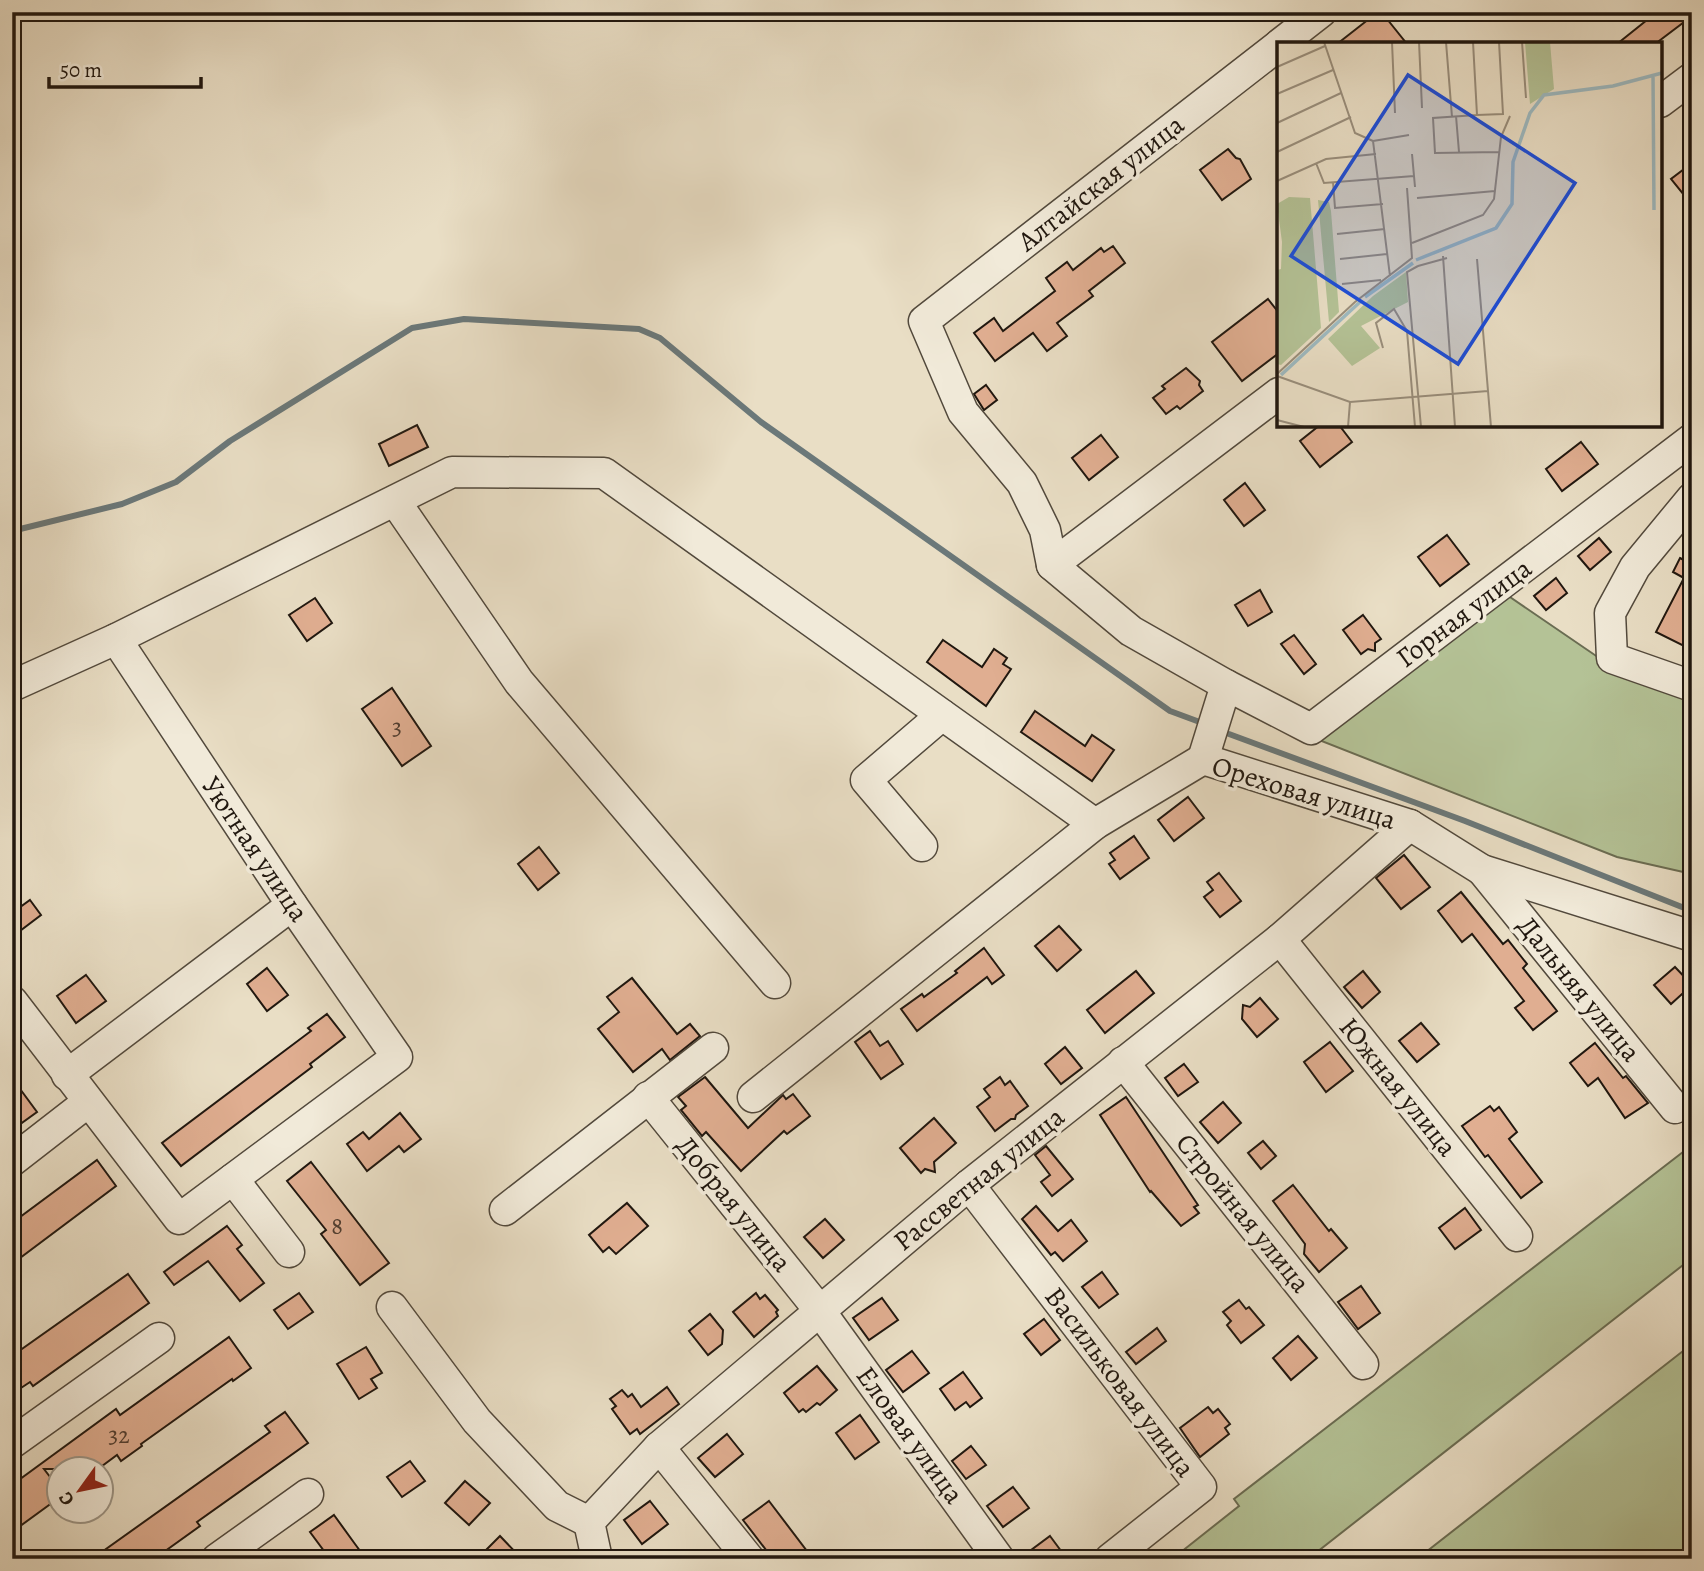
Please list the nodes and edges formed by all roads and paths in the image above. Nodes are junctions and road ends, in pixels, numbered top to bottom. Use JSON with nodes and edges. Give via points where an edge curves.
{"nodes":[{"id":1,"x":1321,"y":12,"type":"edge"},
{"id":2,"x":1282,"y":42,"type":"edge"},
{"id":3,"x":1277,"y":46,"type":"edge"},
{"id":4,"x":1692,"y":78,"type":"edge"},
{"id":5,"x":1662,"y":100,"type":"edge"},
{"id":6,"x":1277,"y":395,"type":"edge"},
{"id":7,"x":1687,"y":451,"type":"edge"},
{"id":8,"x":1692,"y":498,"type":"edge"},
{"id":9,"x":395,"y":501,"type":"junction"},
{"id":10,"x":1052,"y":565,"type":"junction"},
{"id":11,"x":116,"y":639,"type":"junction"},
{"id":12,"x":1226,"y":685,"type":"junction"},
{"id":13,"x":12,"y":686,"type":"edge"},
{"id":14,"x":1692,"y":686,"type":"edge"},
{"id":15,"x":942,"y":715,"type":"junction"},
{"id":16,"x":1203,"y":759,"type":"junction"},
{"id":17,"x":1095,"y":824,"type":"junction"},
{"id":18,"x":1410,"y":825,"type":"junction"},
{"id":19,"x":922,"y":846,"type":"dead end"},
{"id":20,"x":1482,"y":870,"type":"junction"},
{"id":21,"x":292,"y":905,"type":"junction"},
{"id":22,"x":1692,"y":936,"type":"edge"},
{"id":23,"x":1280,"y":939,"type":"junction"},
{"id":24,"x":775,"y":983,"type":"dead end"},
{"id":25,"x":12,"y":1001,"type":"edge"},
{"id":26,"x":713,"y":1048,"type":"dead end"},
{"id":27,"x":1123,"y":1062,"type":"junction"},
{"id":28,"x":67,"y":1075,"type":"junction"},
{"id":29,"x":648,"y":1097,"type":"junction"},
{"id":30,"x":753,"y":1097,"type":"dead end"},
{"id":31,"x":88,"y":1102,"type":"junction"},
{"id":32,"x":1675,"y":1108,"type":"dead end"},
{"id":33,"x":12,"y":1161,"type":"edge"},
{"id":34,"x":233,"y":1180,"type":"junction"},
{"id":35,"x":969,"y":1185,"type":"junction"},
{"id":36,"x":505,"y":1210,"type":"dead end"},
{"id":37,"x":1517,"y":1236,"type":"dead end"},
{"id":38,"x":289,"y":1252,"type":"dead end"},
{"id":39,"x":392,"y":1307,"type":"dead end"},
{"id":40,"x":820,"y":1311,"type":"junction"},
{"id":41,"x":159,"y":1338,"type":"dead end"},
{"id":42,"x":1363,"y":1364,"type":"dead end"},
{"id":43,"x":12,"y":1443,"type":"edge"},
{"id":44,"x":659,"y":1447,"type":"junction"},
{"id":45,"x":308,"y":1494,"type":"dead end"},
{"id":46,"x":589,"y":1522,"type":"junction"},
{"id":47,"x":217,"y":1559,"type":"edge"},
{"id":48,"x":597,"y":1559,"type":"edge"},
{"id":49,"x":749,"y":1559,"type":"edge"},
{"id":50,"x":999,"y":1559,"type":"edge"},
{"id":51,"x":1110,"y":1559,"type":"edge"}],
"edges":[{"from":1,"to":2,"type":"street","name":"Алтайская улица"},
{"from":3,"to":10,"type":"street","name":"Алтайская улица","via":[[924,321],[963,412],[1022,483],[1045,530]]},
{"from":4,"to":5,"type":"street"},
{"from":6,"to":10,"type":"street"},
{"from":7,"to":12,"type":"street","name":"Горная улица","via":[[1311,729]]},
{"from":8,"to":14,"type":"street","via":[[1635,567],[1610,613],[1612,657]]},
{"from":9,"to":11,"type":"street"},
{"from":9,"to":15,"type":"street","via":[[452,472],[604,473]]},
{"from":9,"to":24,"type":"street","via":[[519,682]]},
{"from":10,"to":12,"type":"street","via":[[1131,631]]},
{"from":11,"to":13,"type":"street"},
{"from":11,"to":21,"type":"street","name":"Уютная улица"},
{"from":12,"to":16,"type":"street"},
{"from":15,"to":17,"type":"street"},
{"from":15,"to":19,"type":"street","via":[[866,780]]},
{"from":16,"to":17,"type":"street","name":"Ореховая улица"},
{"from":16,"to":18,"type":"street","name":"Ореховая улица"},
{"from":17,"to":30,"type":"street","name":"Ореховая улица"},
{"from":18,"to":20,"type":"street","name":"Ореховая улица"},
{"from":18,"to":23,"type":"street","name":"Рассветная улица"},
{"from":20,"to":22,"type":"street","name":"Ореховая улица"},
{"from":20,"to":32,"type":"street","name":"Дальняя улица"},
{"from":21,"to":28,"type":"street"},
{"from":21,"to":34,"type":"street","name":"Уютная улица","via":[[397,1057]]},
{"from":23,"to":27,"type":"street","name":"Рассветная улица"},
{"from":23,"to":37,"type":"street","name":"Южная улица"},
{"from":25,"to":28,"type":"street"},
{"from":26,"to":29,"type":"street"},
{"from":27,"to":35,"type":"street","name":"Рассветная улица"},
{"from":27,"to":42,"type":"street","name":"Стройная улица"},
{"from":28,"to":31,"type":"street"},
{"from":29,"to":36,"type":"street"},
{"from":29,"to":40,"type":"street","name":"Добрая улица"},
{"from":31,"to":33,"type":"street"},
{"from":31,"to":34,"type":"street","via":[[179,1219]]},
{"from":34,"to":38,"type":"street"},
{"from":35,"to":40,"type":"street","name":"Рассветная улица"},
{"from":35,"to":51,"type":"street","name":"Васильковая улица","via":[[1201,1487]]},
{"from":39,"to":46,"type":"street","via":[[477,1421],[557,1506]]},
{"from":40,"to":44,"type":"street","name":"Рассветная улица"},
{"from":40,"to":50,"type":"street","name":"Еловая улица"},
{"from":41,"to":43,"type":"street"},
{"from":44,"to":46,"type":"street","name":"Рассветная улица"},
{"from":44,"to":49,"type":"street"},
{"from":45,"to":47,"type":"street"},
{"from":46,"to":48,"type":"street"}]}
